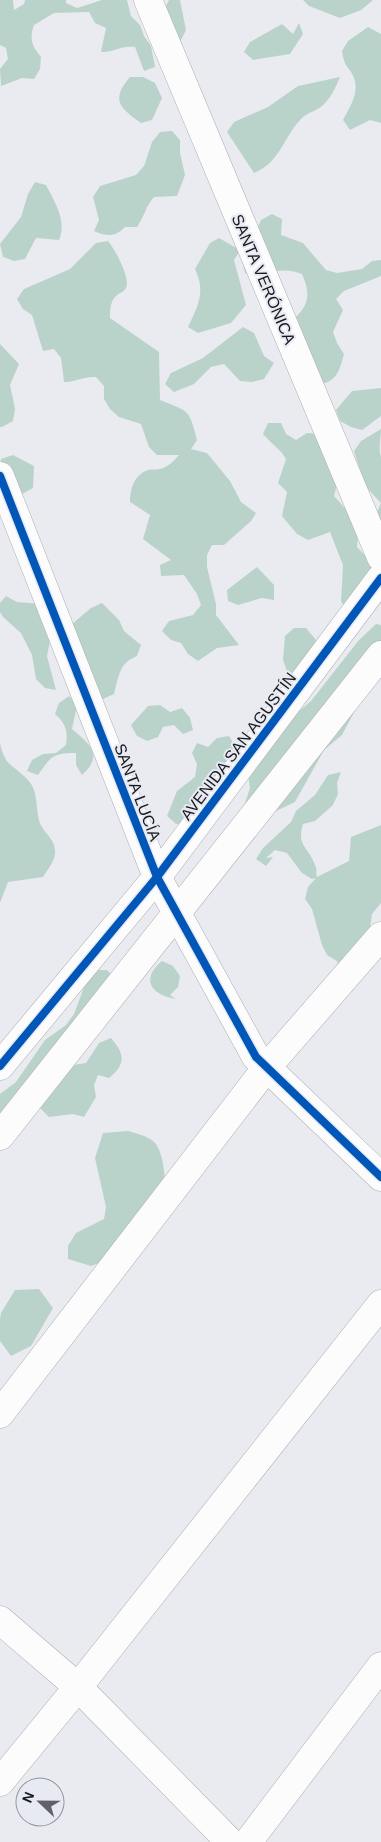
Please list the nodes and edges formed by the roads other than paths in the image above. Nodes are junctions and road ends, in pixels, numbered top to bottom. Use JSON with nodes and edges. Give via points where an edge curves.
{"nodes":[{"id":1,"x":148,"y":0,"type":"edge"},
{"id":2,"x":0,"y":476,"type":"edge"},
{"id":3,"x":381,"y":557,"type":"edge"},
{"id":4,"x":381,"y":578,"type":"edge"},
{"id":5,"x":381,"y":655,"type":"edge"},
{"id":6,"x":157,"y":877,"type":"junction"},
{"id":7,"x":176,"y":912,"type":"junction"},
{"id":8,"x":381,"y":936,"type":"edge"},
{"id":9,"x":0,"y":1066,"type":"edge"},
{"id":10,"x":267,"y":1067,"type":"junction"},
{"id":11,"x":0,"y":1136,"type":"edge"},
{"id":12,"x":381,"y":1177,"type":"edge"},
{"id":13,"x":381,"y":1304,"type":"edge"},
{"id":14,"x":0,"y":1414,"type":"edge"},
{"id":15,"x":0,"y":1620,"type":"edge"},
{"id":16,"x":378,"y":1680,"type":"edge"},
{"id":17,"x":78,"y":1687,"type":"junction"},
{"id":18,"x":0,"y":1782,"type":"edge"},
{"id":19,"x":230,"y":1842,"type":"edge"},
{"id":20,"x":248,"y":1842,"type":"edge"}],
"edges":[{"from":1,"to":3,"type":"street","name":"SANTA VERÓNICA"},
{"from":2,"to":6,"type":"street","name":"SANTA LUCÍA"},
{"from":4,"to":6,"type":"street","name":"AVENIDA SAN AGUSTÍN"},
{"from":5,"to":7,"type":"street"},
{"from":6,"to":7,"type":"street","name":"SANTA LUCÍA"},
{"from":6,"to":9,"type":"street","name":"AVENIDA SAN AGUSTÍN"},
{"from":7,"to":10,"type":"street","name":"SANTA LUCÍA","via":[[256,1057]]},
{"from":7,"to":11,"type":"street"},
{"from":8,"to":10,"type":"street"},
{"from":10,"to":12,"type":"street","name":"SANTA LUCÍA"},
{"from":10,"to":14,"type":"street"},
{"from":13,"to":17,"type":"street"},
{"from":15,"to":17,"type":"street"},
{"from":16,"to":20,"type":"street"},
{"from":17,"to":18,"type":"street"},
{"from":17,"to":19,"type":"street"}]}
